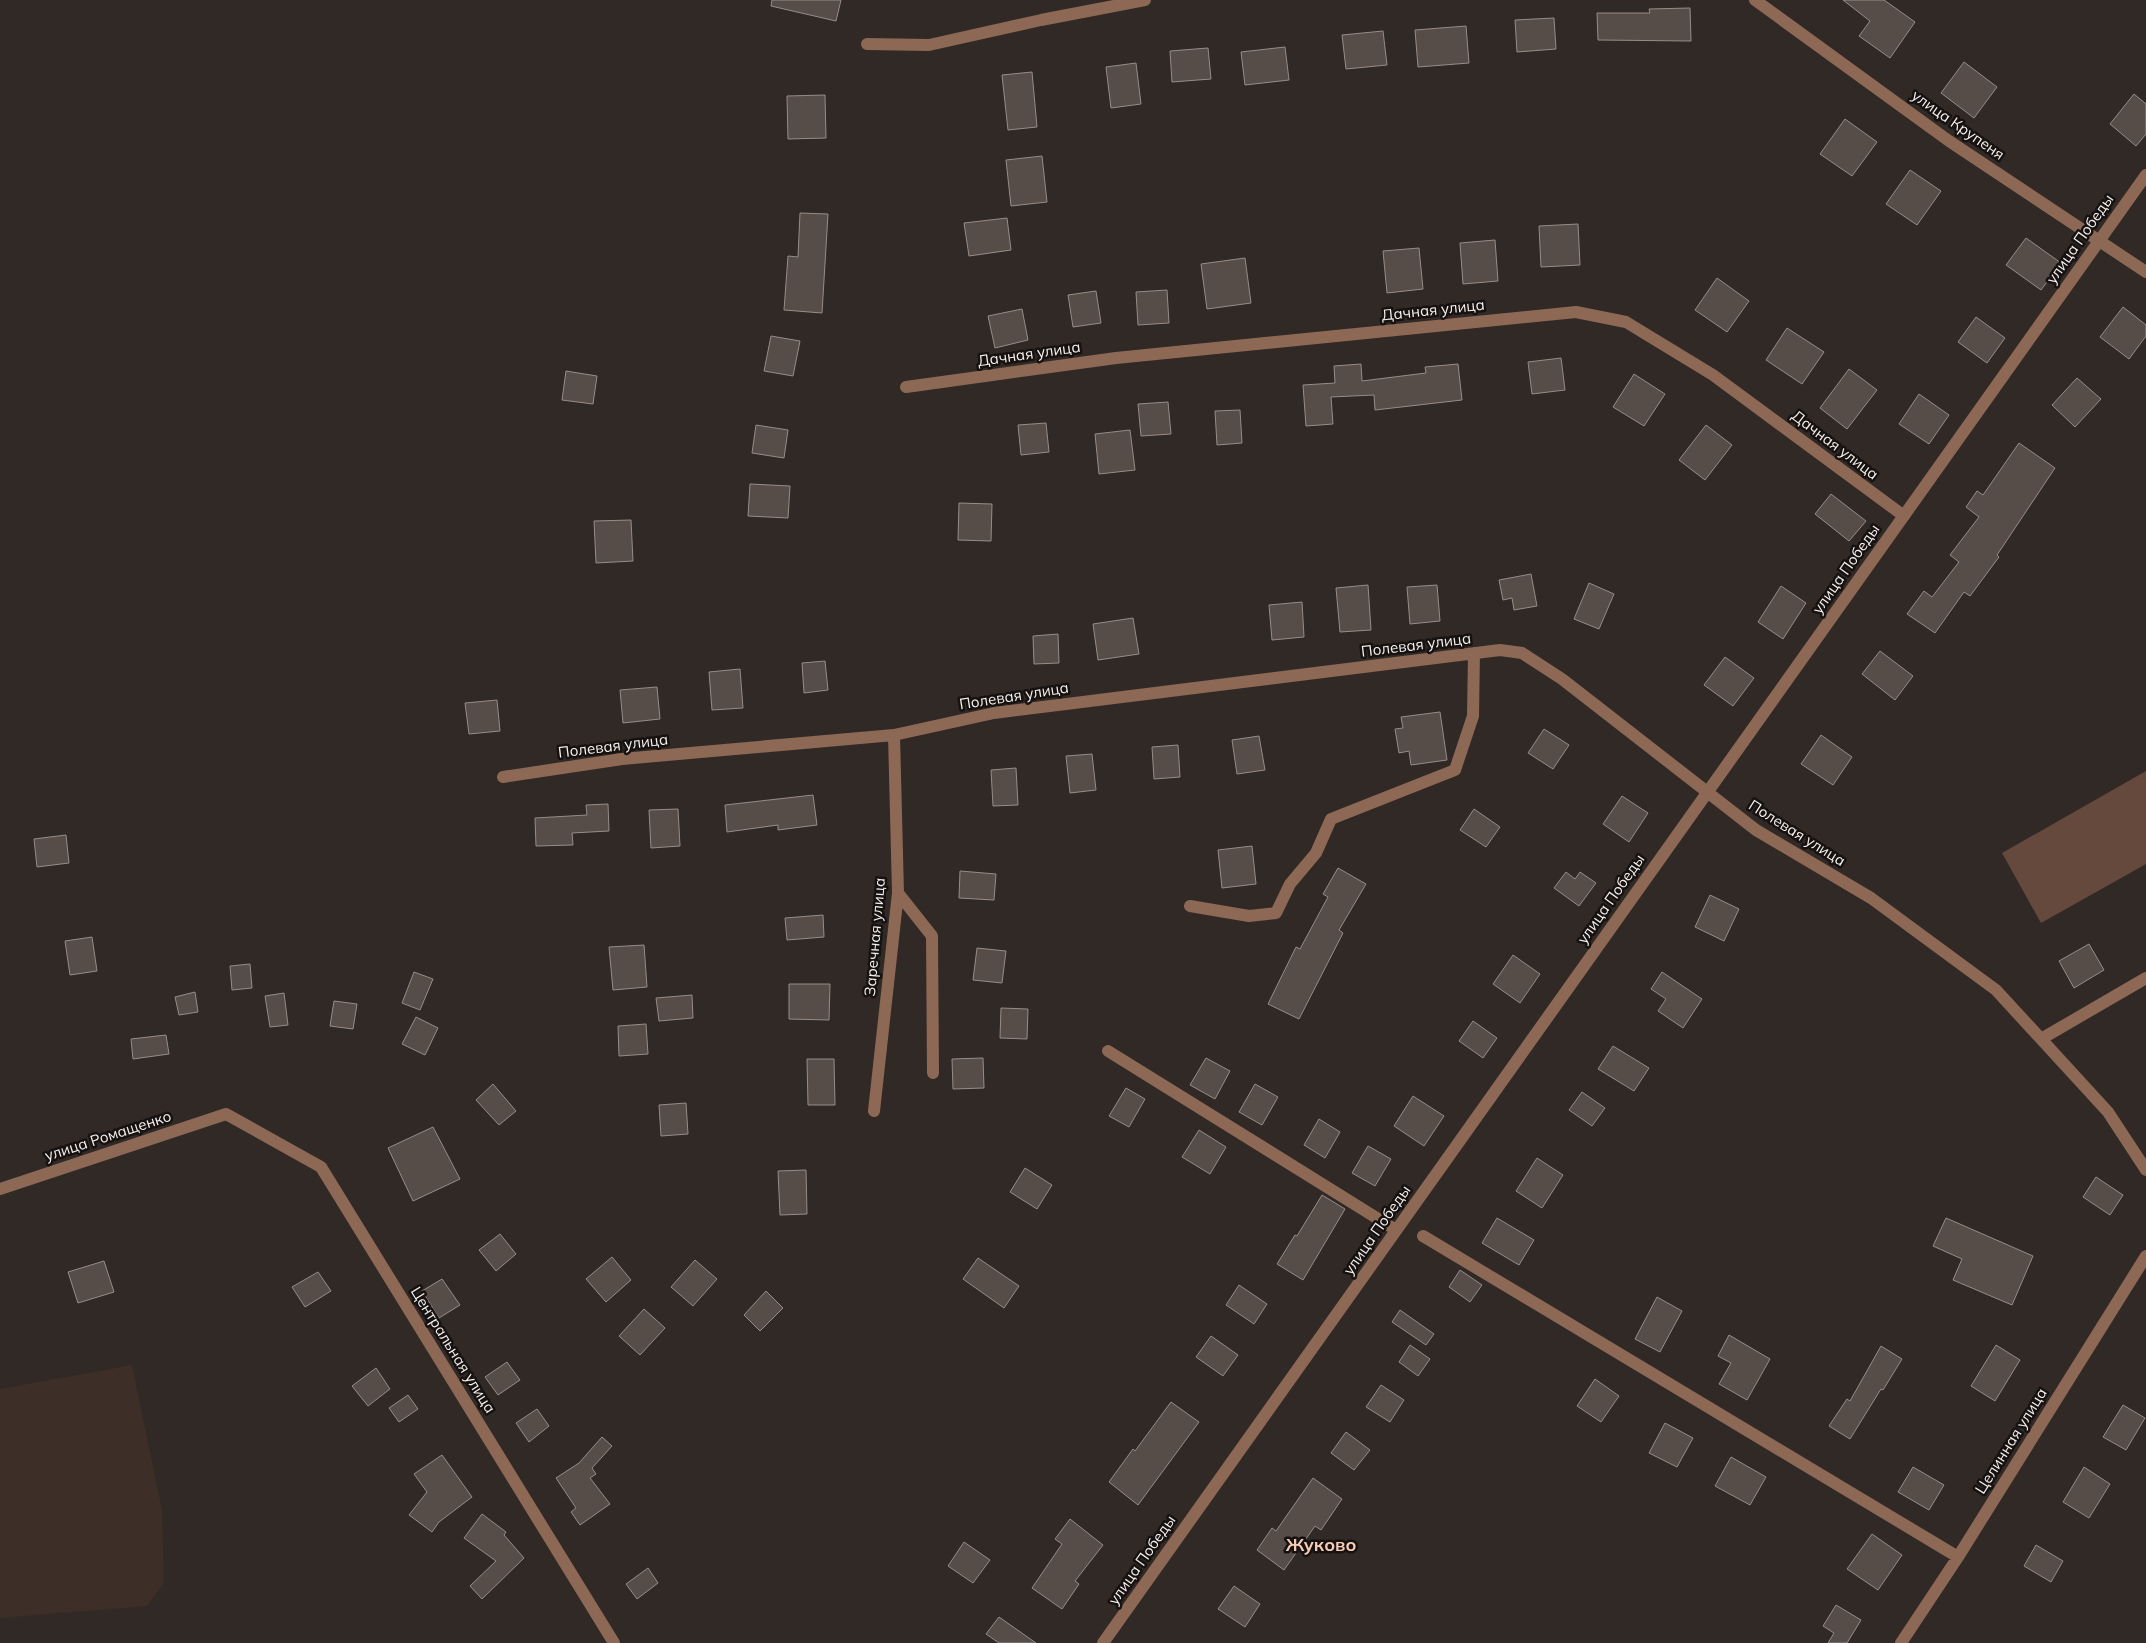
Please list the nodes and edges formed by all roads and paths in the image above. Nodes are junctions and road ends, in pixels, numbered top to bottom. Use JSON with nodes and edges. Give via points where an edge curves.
{"nodes":[{"id":1,"x":1145,"y":0,"type":"edge"},
{"id":2,"x":1755,"y":0,"type":"edge"},
{"id":3,"x":867,"y":44,"type":"dead end"},
{"id":4,"x":2146,"y":174,"type":"edge"},
{"id":5,"x":2100,"y":240,"type":"junction"},
{"id":6,"x":2146,"y":272,"type":"edge"},
{"id":7,"x":906,"y":387,"type":"dead end"},
{"id":8,"x":1904,"y":516,"type":"junction"},
{"id":9,"x":1474,"y":654,"type":"junction"},
{"id":10,"x":894,"y":735,"type":"junction"},
{"id":11,"x":503,"y":777,"type":"dead end"},
{"id":12,"x":1708,"y":792,"type":"junction"},
{"id":13,"x":898,"y":893,"type":"junction"},
{"id":14,"x":1190,"y":906,"type":"dead end"},
{"id":15,"x":2146,"y":978,"type":"edge"},
{"id":16,"x":2041,"y":1039,"type":"junction"},
{"id":17,"x":1108,"y":1051,"type":"dead end"},
{"id":18,"x":933,"y":1073,"type":"dead end"},
{"id":19,"x":874,"y":1111,"type":"dead end"},
{"id":20,"x":226,"y":1114,"type":"joint"},
{"id":21,"x":2146,"y":1170,"type":"edge"},
{"id":22,"x":0,"y":1189,"type":"edge"},
{"id":23,"x":1396,"y":1230,"type":"junction"},
{"id":24,"x":1423,"y":1236,"type":"dead end"},
{"id":25,"x":2146,"y":1256,"type":"edge"},
{"id":26,"x":1958,"y":1556,"type":"junction"},
{"id":27,"x":614,"y":1643,"type":"edge"},
{"id":28,"x":1103,"y":1643,"type":"edge"},
{"id":29,"x":1901,"y":1643,"type":"edge"}],
"edges":[{"from":1,"to":3,"type":"street","via":[[929,46]]},
{"from":2,"to":5,"type":"street","name":"улица Крупеня","via":[[1949,141]]},
{"from":4,"to":5,"type":"street","name":"улица Победы"},
{"from":5,"to":6,"type":"street","name":"улица Крупеня"},
{"from":5,"to":8,"type":"street","name":"улица Победы"},
{"from":7,"to":8,"type":"street","name":"Дачная улица","via":[[1116,358],[1576,312],[1626,322],[1713,375]]},
{"from":8,"to":12,"type":"street","name":"улица Победы"},
{"from":9,"to":10,"type":"street","name":"Полевая улица","via":[[994,713]]},
{"from":9,"to":12,"type":"street","name":"Полевая улица","via":[[1500,650],[1522,653],[1562,679]]},
{"from":9,"to":14,"type":"street","via":[[1473,716],[1455,770],[1331,819],[1316,853],[1290,884],[1276,913],[1248,916]]},
{"from":10,"to":11,"type":"street","name":"Полевая улица","via":[[622,758]]},
{"from":10,"to":13,"type":"street","name":"Заречная улица"},
{"from":12,"to":16,"type":"street","name":"Полевая улица","via":[[1756,830],[1871,898],[1996,990]]},
{"from":12,"to":23,"type":"street","name":"улица Победы"},
{"from":13,"to":18,"type":"street","via":[[932,936]]},
{"from":13,"to":19,"type":"street","name":"Заречная улица"},
{"from":15,"to":16,"type":"street"},
{"from":16,"to":21,"type":"street","name":"Полевая улица","via":[[2108,1112]]},
{"from":17,"to":23,"type":"street"},
{"from":20,"to":22,"type":"street","name":"улица Ромащенко"},
{"from":20,"to":27,"type":"street","name":"Центральная улица","via":[[321,1167]]},
{"from":23,"to":28,"type":"street","name":"улица Победы"},
{"from":24,"to":26,"type":"street"},
{"from":25,"to":26,"type":"street","name":"Целинная улица"},
{"from":26,"to":29,"type":"street","name":"Целинная улица"}]}
